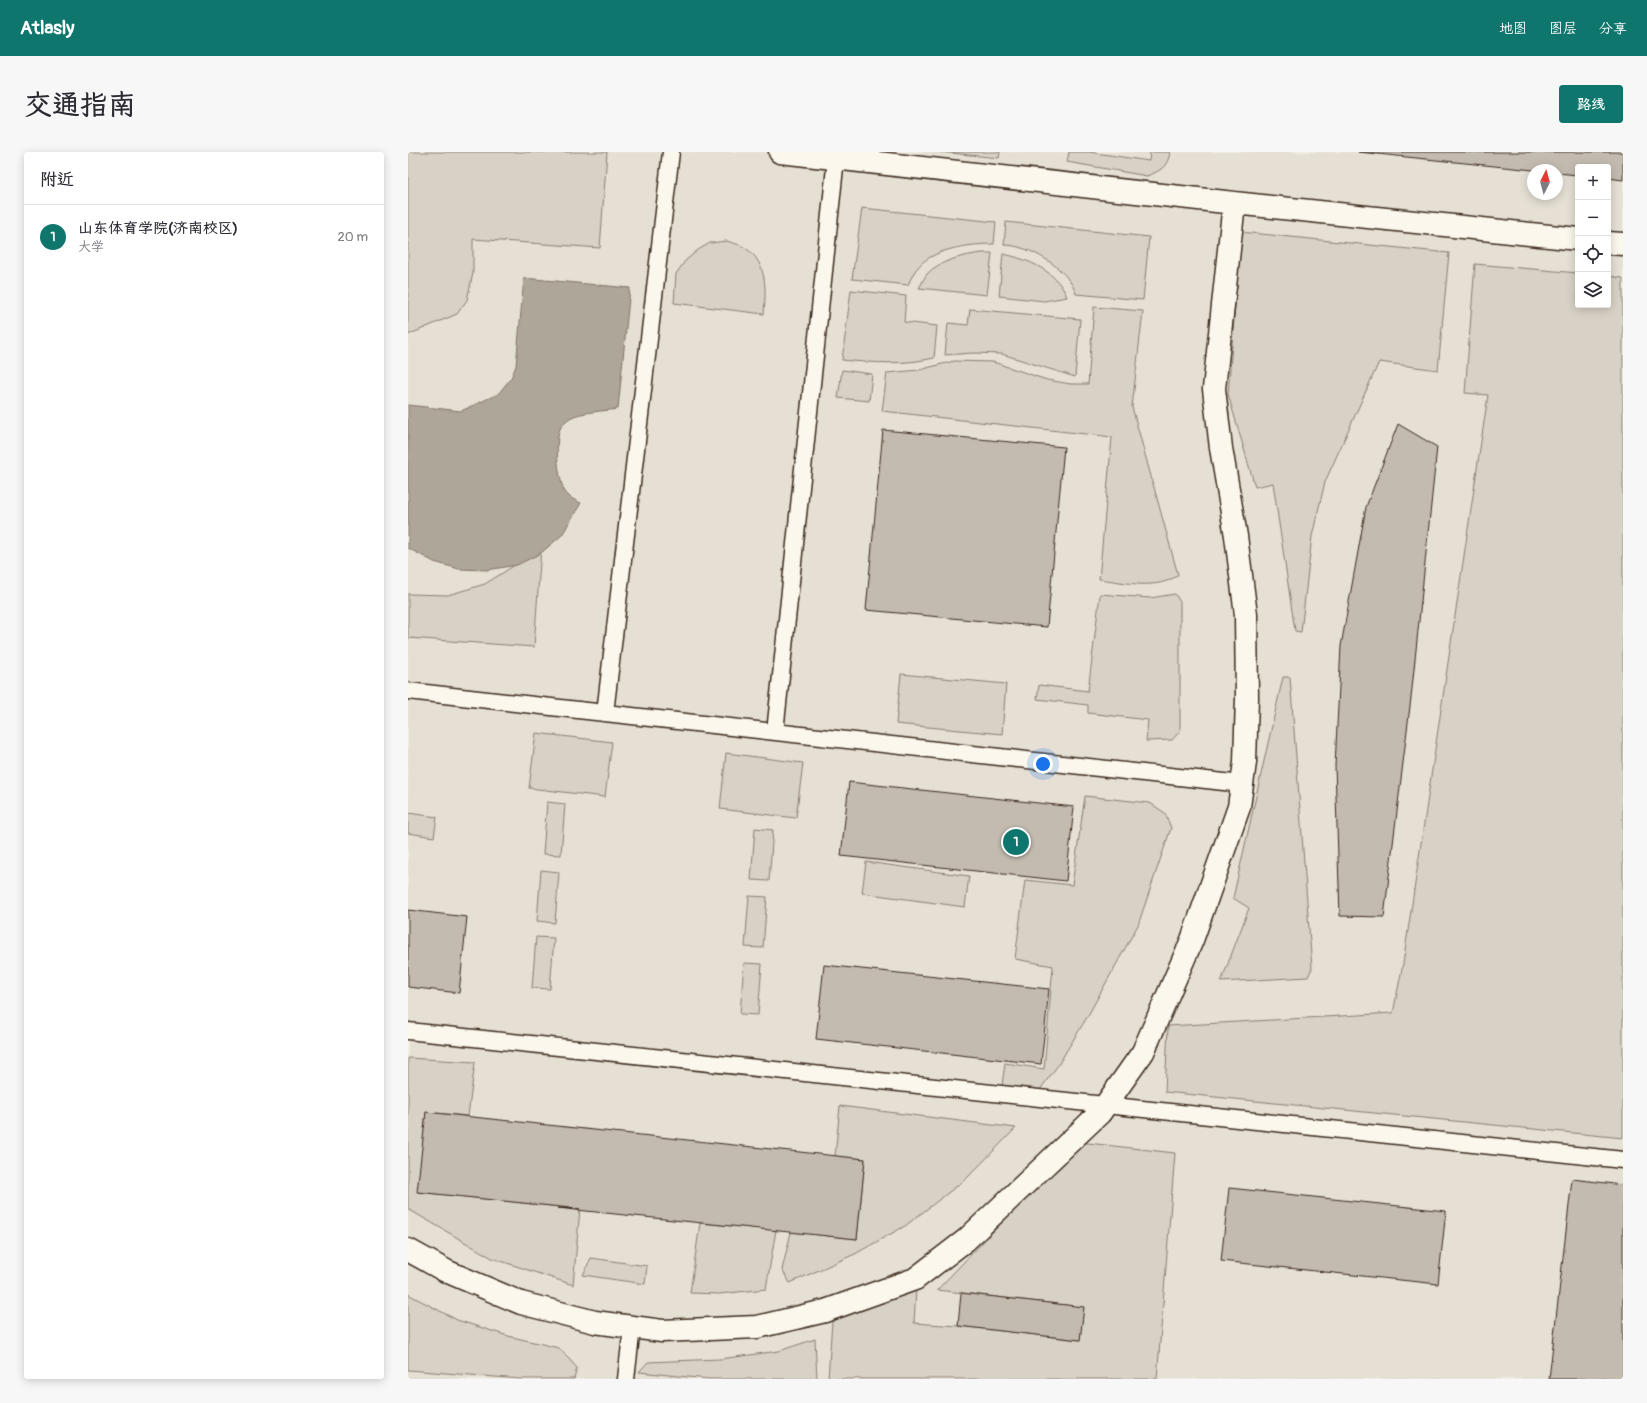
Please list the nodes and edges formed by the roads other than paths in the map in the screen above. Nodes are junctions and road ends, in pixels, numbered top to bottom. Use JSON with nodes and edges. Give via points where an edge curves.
{"nodes":[{"id":1,"x":671,"y":152,"type":"edge"},
{"id":2,"x":780,"y":152,"type":"edge"},
{"id":3,"x":836,"y":155,"type":"edge"},
{"id":4,"x":1234,"y":203,"type":"junction"},
{"id":5,"x":1575,"y":239,"type":"edge"},
{"id":6,"x":1611,"y":243,"type":"edge"},
{"id":7,"x":1623,"y":244,"type":"edge"},
{"id":8,"x":408,"y":691,"type":"edge"},
{"id":9,"x":604,"y":713,"type":"junction"},
{"id":10,"x":775,"y":732,"type":"junction"},
{"id":11,"x":1242,"y":784,"type":"junction"},
{"id":12,"x":408,"y":1032,"type":"edge"},
{"id":13,"x":1106,"y":1106,"type":"junction"},
{"id":14,"x":1623,"y":1160,"type":"edge"},
{"id":15,"x":408,"y":1250,"type":"edge"},
{"id":16,"x":632,"y":1327,"type":"junction"},
{"id":17,"x":626,"y":1379,"type":"edge"}],
"edges":[{"from":1,"to":9,"type":"lane"},
{"from":2,"to":3,"type":"street"},
{"from":3,"to":4,"type":"street"},
{"from":3,"to":10,"type":"lane"},
{"from":4,"to":5,"type":"street"},
{"from":4,"to":11,"type":"street","via":[[1214,389],[1246,615],[1247,698]]},
{"from":6,"to":7,"type":"street"},
{"from":8,"to":9,"type":"lane"},
{"from":9,"to":10,"type":"lane"},
{"from":10,"to":11,"type":"lane"},
{"from":11,"to":13,"type":"street","via":[[1239,807],[1192,940],[1143,1052]]},
{"from":12,"to":13,"type":"lane"},
{"from":13,"to":14,"type":"lane"},
{"from":13,"to":16,"type":"street","via":[[966,1240],[915,1279],[825,1311],[757,1327],[662,1331]]},
{"from":15,"to":16,"type":"street","via":[[446,1271],[521,1303],[595,1322]]},
{"from":16,"to":17,"type":"lane"}]}
